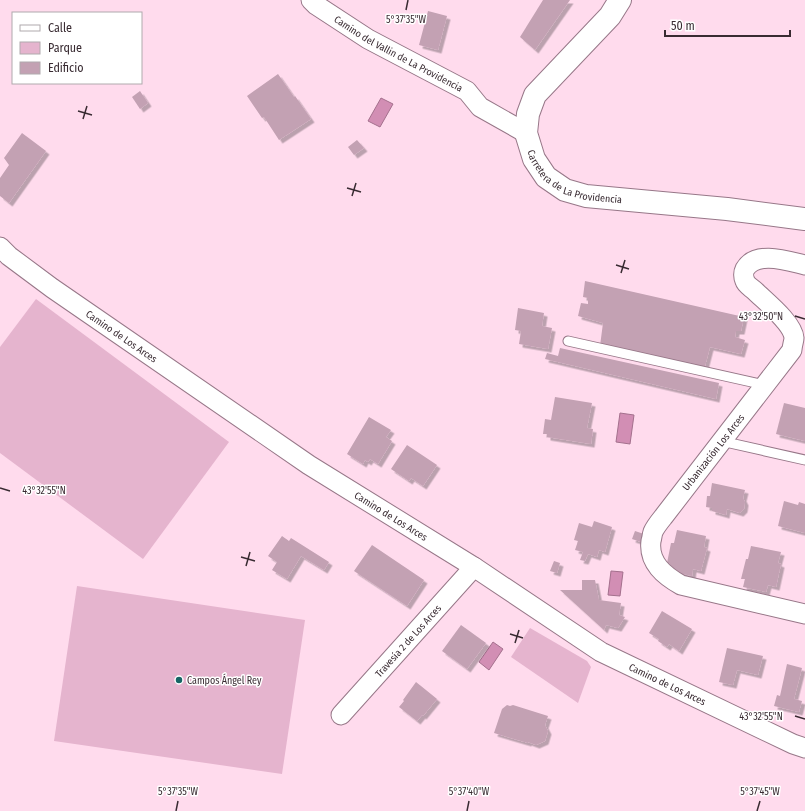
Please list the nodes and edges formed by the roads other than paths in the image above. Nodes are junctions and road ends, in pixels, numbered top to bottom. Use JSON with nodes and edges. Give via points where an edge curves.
{"nodes":[{"id":1,"x":310,"y":0,"type":"edge"},
{"id":2,"x":620,"y":0,"type":"edge"},
{"id":3,"x":526,"y":133,"type":"junction"},
{"id":4,"x":805,"y":219,"type":"edge"},
{"id":5,"x":0,"y":247,"type":"edge"},
{"id":6,"x":805,"y":265,"type":"edge"},
{"id":7,"x":568,"y":341,"type":"dead end"},
{"id":8,"x":765,"y":385,"type":"junction"},
{"id":9,"x":721,"y":441,"type":"junction"},
{"id":10,"x":805,"y":460,"type":"edge"},
{"id":11,"x":474,"y":567,"type":"junction"},
{"id":12,"x":805,"y":614,"type":"edge"},
{"id":13,"x":341,"y":715,"type":"dead end"},
{"id":14,"x":805,"y":748,"type":"edge"}],
"edges":[{"from":1,"to":3,"type":"street","name":"Camino del Vallin de La Providencia","via":[[368,39],[467,91],[480,107]]},
{"from":2,"to":3,"type":"street","name":"Carretera de La Providencia","via":[[610,16],[535,95],[528,114]]},
{"from":3,"to":4,"type":"street","name":"Carretera de La Providencia","via":[[534,159],[546,177],[565,190],[586,196]]},
{"from":5,"to":11,"type":"street","name":"Camino de Los Arces","via":[[8,256],[52,288],[309,465]]},
{"from":6,"to":8,"type":"street","name":"Urbanización Los Arces","via":[[768,258],[756,259],[748,264],[743,273],[745,282],[782,316],[794,337],[792,350]]},
{"from":7,"to":8,"type":"lane"},
{"from":8,"to":9,"type":"street","name":"Urbanización Los Arces"},
{"from":9,"to":10,"type":"lane"},
{"from":9,"to":12,"type":"street","name":"Urbanización Los Arces","via":[[653,532],[652,557],[658,568],[681,585]]},
{"from":11,"to":13,"type":"street","name":"Travesía 2 de Los Arces"},
{"from":11,"to":14,"type":"street","name":"Camino de Los Arces","via":[[601,652]]}]}
